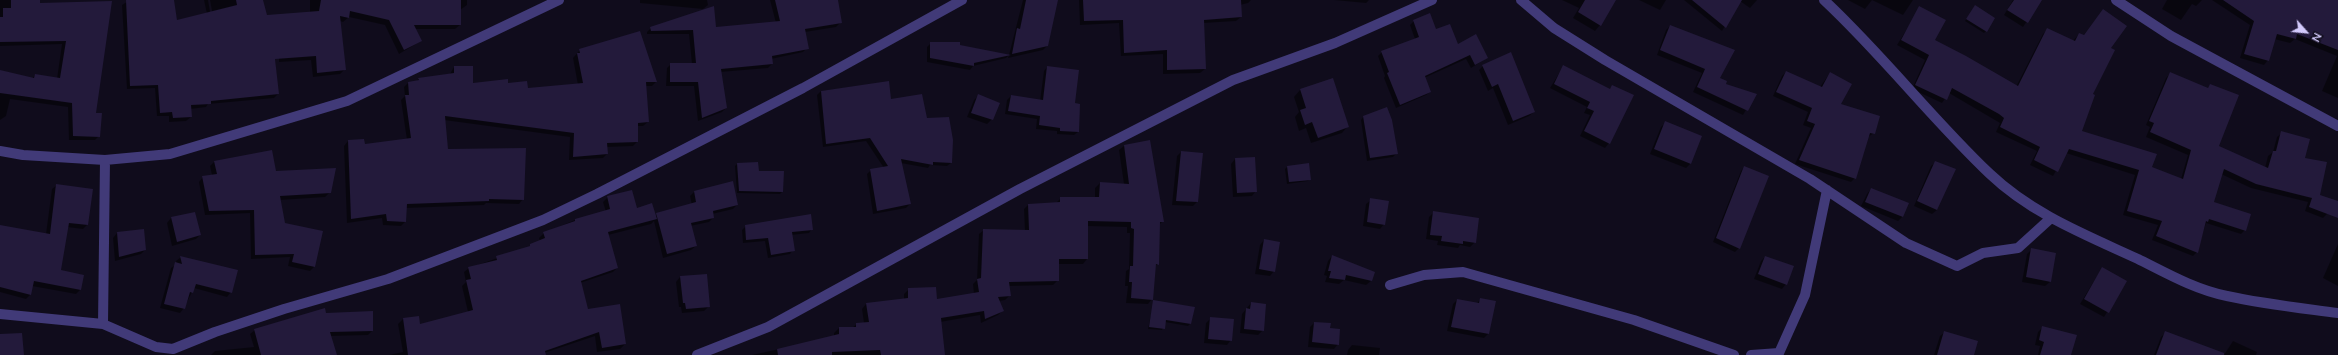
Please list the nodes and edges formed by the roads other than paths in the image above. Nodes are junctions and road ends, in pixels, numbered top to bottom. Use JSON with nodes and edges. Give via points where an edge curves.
{"nodes":[{"id":1,"x":559,"y":0,"type":"edge"},
{"id":2,"x":962,"y":0,"type":"edge"},
{"id":3,"x":1432,"y":0,"type":"edge"},
{"id":4,"x":1521,"y":0,"type":"edge"},
{"id":5,"x":1824,"y":0,"type":"edge"},
{"id":6,"x":2116,"y":0,"type":"edge"},
{"id":7,"x":2338,"y":126,"type":"edge"},
{"id":8,"x":0,"y":152,"type":"edge"},
{"id":9,"x":105,"y":160,"type":"junction"},
{"id":10,"x":1827,"y":190,"type":"junction"},
{"id":11,"x":2051,"y":218,"type":"junction"},
{"id":12,"x":1390,"y":285,"type":"dead end"},
{"id":13,"x":2338,"y":313,"type":"edge"},
{"id":14,"x":0,"y":314,"type":"edge"},
{"id":15,"x":103,"y":324,"type":"junction"},
{"id":16,"x":697,"y":355,"type":"edge"},
{"id":17,"x":1734,"y":355,"type":"edge"},
{"id":18,"x":1751,"y":355,"type":"edge"}],
"edges":[{"from":1,"to":9,"type":"street","via":[[347,101],[170,154]]},
{"from":2,"to":15,"type":"street","via":[[803,88],[543,220],[388,279],[284,309],[173,349],[156,347]]},
{"from":3,"to":16,"type":"street","via":[[1335,43],[1233,80],[1020,189],[768,327]]},
{"from":4,"to":10,"type":"street","via":[[1554,28],[1605,60]]},
{"from":5,"to":11,"type":"street","via":[[1870,44],[1991,175],[2027,204]]},
{"from":6,"to":7,"type":"street","via":[[2171,36]]},
{"from":8,"to":9,"type":"street"},
{"from":9,"to":15,"type":"street"},
{"from":10,"to":11,"type":"street","via":[[1906,243],[1957,266],[1983,253],[2018,248]]},
{"from":10,"to":18,"type":"street","via":[[1805,295],[1779,353]]},
{"from":11,"to":13,"type":"street","via":[[2190,283],[2226,296]]},
{"from":12,"to":17,"type":"street","via":[[1424,275],[1463,272],[1634,320]]},
{"from":14,"to":15,"type":"street"}]}
